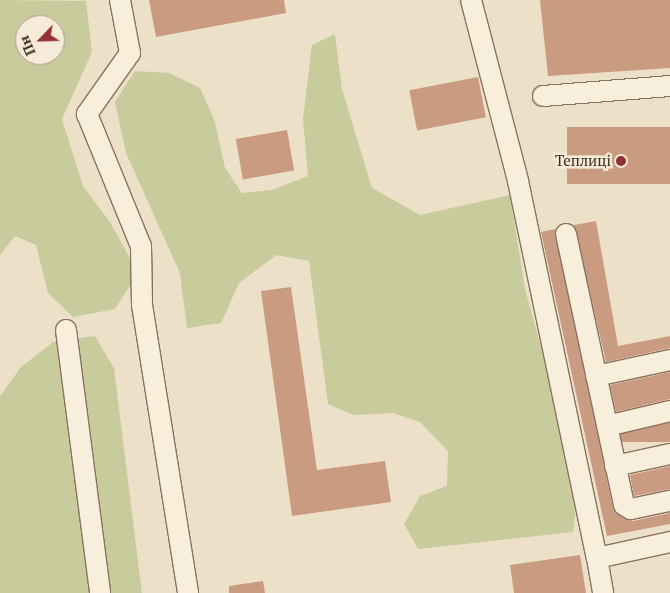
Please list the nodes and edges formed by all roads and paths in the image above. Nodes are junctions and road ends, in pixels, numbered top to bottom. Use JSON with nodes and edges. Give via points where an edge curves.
{"nodes":[{"id":1,"x":120,"y":0,"type":"edge"},
{"id":2,"x":471,"y":0,"type":"edge"},
{"id":3,"x":670,"y":86,"type":"edge"},
{"id":4,"x":543,"y":96,"type":"dead end"},
{"id":5,"x":566,"y":234,"type":"dead end"},
{"id":6,"x":66,"y":330,"type":"dead end"},
{"id":7,"x":670,"y":360,"type":"edge"},
{"id":8,"x":596,"y":376,"type":"junction"},
{"id":9,"x":670,"y":411,"type":"edge"},
{"id":10,"x":607,"y":426,"type":"junction"},
{"id":11,"x":670,"y":454,"type":"edge"},
{"id":12,"x":615,"y":466,"type":"junction"},
{"id":13,"x":670,"y":501,"type":"edge"},
{"id":14,"x":670,"y":542,"type":"edge"},
{"id":15,"x":597,"y":558,"type":"junction"},
{"id":16,"x":100,"y":593,"type":"edge"},
{"id":17,"x":188,"y":593,"type":"edge"},
{"id":18,"x":603,"y":593,"type":"edge"}],
"edges":[{"from":1,"to":17,"type":"lane","via":[[130,53],[87,114],[141,246],[142,305]]},
{"from":2,"to":15,"type":"lane","via":[[518,181]]},
{"from":3,"to":4,"type":"lane"},
{"from":5,"to":8,"type":"lane"},
{"from":6,"to":16,"type":"lane"},
{"from":7,"to":8,"type":"lane"},
{"from":8,"to":10,"type":"lane"},
{"from":9,"to":10,"type":"lane"},
{"from":10,"to":12,"type":"lane"},
{"from":11,"to":12,"type":"lane"},
{"from":12,"to":13,"type":"lane","via":[[628,508]]},
{"from":14,"to":15,"type":"lane"},
{"from":15,"to":18,"type":"lane"}]}
